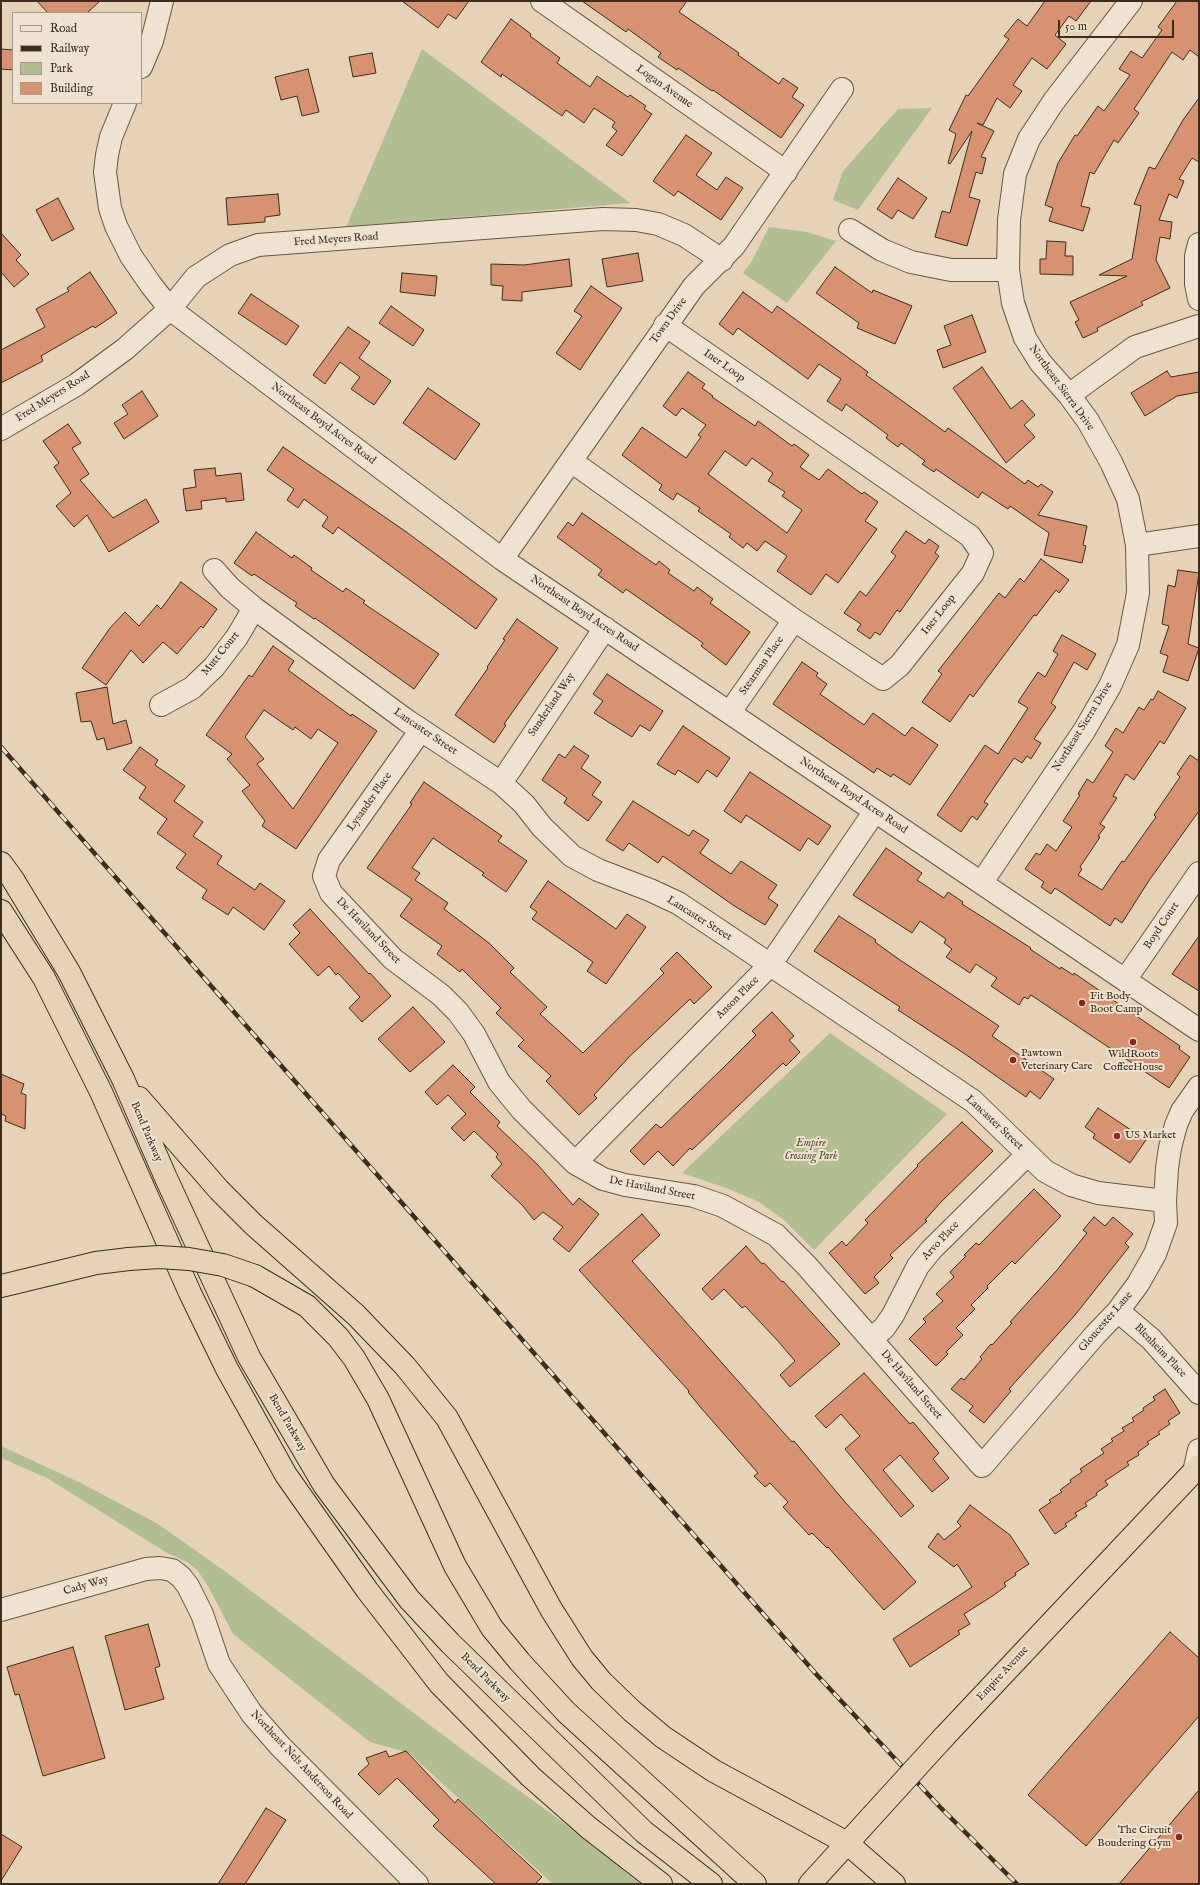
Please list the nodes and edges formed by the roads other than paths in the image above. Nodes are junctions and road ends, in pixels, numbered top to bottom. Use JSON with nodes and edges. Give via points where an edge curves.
{"nodes":[{"id":1,"x":162,"y":1,"type":"edge"},
{"id":2,"x":542,"y":1,"type":"edge"},
{"id":3,"x":1131,"y":1,"type":"edge"},
{"id":4,"x":142,"y":66,"type":"edge"},
{"id":5,"x":842,"y":89,"type":"dead end"},
{"id":6,"x":125,"y":104,"type":"edge"},
{"id":7,"x":786,"y":172,"type":"junction"},
{"id":8,"x":850,"y":230,"type":"dead end"},
{"id":9,"x":1199,"y":244,"type":"edge"},
{"id":10,"x":722,"y":260,"type":"junction"},
{"id":11,"x":1008,"y":270,"type":"junction"},
{"id":12,"x":1199,"y":299,"type":"edge"},
{"id":13,"x":170,"y":308,"type":"junction"},
{"id":14,"x":666,"y":325,"type":"junction"},
{"id":15,"x":1199,"y":326,"type":"edge"},
{"id":16,"x":1069,"y":395,"type":"junction"},
{"id":17,"x":1,"y":429,"type":"edge"},
{"id":18,"x":571,"y":461,"type":"junction"},
{"id":19,"x":1199,"y":536,"type":"edge"},
{"id":20,"x":1137,"y":545,"type":"junction"},
{"id":21,"x":502,"y":559,"type":"junction"},
{"id":22,"x":214,"y":570,"type":"dead end"},
{"id":23,"x":254,"y":608,"type":"junction"},
{"id":24,"x":794,"y":620,"type":"junction"},
{"id":25,"x":605,"y":628,"type":"junction"},
{"id":26,"x":161,"y":706,"type":"dead end"},
{"id":27,"x":730,"y":712,"type":"junction"},
{"id":28,"x":421,"y":730,"type":"junction"},
{"id":29,"x":501,"y":782,"type":"junction"},
{"id":30,"x":875,"y":811,"type":"junction"},
{"id":31,"x":1,"y":863,"type":"edge"},
{"id":32,"x":1199,"y":873,"type":"edge"},
{"id":33,"x":324,"y":876,"type":"joint"},
{"id":34,"x":982,"y":882,"type":"junction"},
{"id":35,"x":1,"y":911,"type":"edge"},
{"id":36,"x":770,"y":965,"type":"junction"},
{"id":37,"x":1125,"y":980,"type":"junction"},
{"id":38,"x":1199,"y":1030,"type":"edge"},
{"id":39,"x":124,"y":1079,"type":"junction"},
{"id":40,"x":1199,"y":1087,"type":"edge"},
{"id":41,"x":1027,"y":1154,"type":"junction"},
{"id":42,"x":575,"y":1163,"type":"junction"},
{"id":43,"x":1165,"y":1201,"type":"junction"},
{"id":44,"x":1,"y":1286,"type":"edge"},
{"id":45,"x":1118,"y":1311,"type":"junction"},
{"id":46,"x":871,"y":1339,"type":"junction"},
{"id":47,"x":1199,"y":1393,"type":"edge"},
{"id":48,"x":1199,"y":1450,"type":"edge"},
{"id":49,"x":982,"y":1466,"type":"joint"},
{"id":50,"x":1196,"y":1469,"type":"edge"},
{"id":51,"x":172,"y":1570,"type":"joint"},
{"id":52,"x":1,"y":1610,"type":"edge"},
{"id":53,"x":847,"y":1843,"type":"junction"},
{"id":54,"x":814,"y":1880,"type":"edge"},
{"id":55,"x":416,"y":1884,"type":"edge"},
{"id":56,"x":661,"y":1884,"type":"edge"},
{"id":57,"x":711,"y":1884,"type":"edge"},
{"id":58,"x":755,"y":1884,"type":"edge"},
{"id":59,"x":894,"y":1884,"type":"edge"}],
"edges":[{"from":1,"to":4,"type":"street","via":[[152,41]]},
{"from":2,"to":7,"type":"street","name":"Logan Avenue"},
{"from":3,"to":11,"type":"street","name":"Northeast Sierra Drive","via":[[1054,101],[1029,139],[1016,174],[1009,220]]},
{"from":5,"to":7,"type":"street","name":"Town Drive"},
{"from":6,"to":13,"type":"street","name":"Northeast Boyd Acres Road","via":[[111,137],[107,155],[105,172],[110,208],[131,256]]},
{"from":7,"to":10,"type":"street","name":"Town Drive"},
{"from":8,"to":11,"type":"street","via":[[882,250],[911,262],[951,270]]},
{"from":9,"to":12,"type":"street","via":[[1196,256],[1196,284]]},
{"from":10,"to":13,"type":"street","name":"Fred Meyers Road","via":[[671,229],[658,224],[629,220],[595,220],[258,246],[230,255],[196,278]]},
{"from":10,"to":14,"type":"street","name":"Town Drive","via":[[694,286]]},
{"from":11,"to":16,"type":"street","name":"Northeast Sierra Drive","via":[[1013,303],[1026,338],[1040,362]]},
{"from":13,"to":17,"type":"street","name":"Fred Meyers Road","via":[[125,349],[76,385]]},
{"from":13,"to":21,"type":"street","name":"Northeast Boyd Acres Road"},
{"from":14,"to":18,"type":"street","name":"Town Drive"},
{"from":14,"to":24,"type":"street","name":"Iner Loop","via":[[970,536],[982,553],[968,579],[900,665],[883,680]]},
{"from":15,"to":16,"type":"street","via":[[1135,347]]},
{"from":16,"to":20,"type":"street","name":"Northeast Sierra Drive","via":[[1088,421],[1128,499]]},
{"from":18,"to":21,"type":"street","name":"Town Drive"},
{"from":18,"to":24,"type":"street","name":"Iner Loop"},
{"from":19,"to":20,"type":"street"},
{"from":20,"to":34,"type":"street","name":"Northeast Sierra Drive","via":[[1138,592],[1129,638],[1110,686],[1084,731]]},
{"from":21,"to":25,"type":"street","name":"Northeast Boyd Acres Road"},
{"from":22,"to":23,"type":"street","name":"Lancaster Street","via":[[230,588]]},
{"from":23,"to":26,"type":"street","name":"Mutt Court","via":[[214,667],[192,688]]},
{"from":23,"to":28,"type":"street","name":"Lancaster Street"},
{"from":24,"to":27,"type":"street","name":"Stearman Place"},
{"from":25,"to":27,"type":"street","name":"Northeast Boyd Acres Road"},
{"from":25,"to":29,"type":"street","name":"Sunderland Way"},
{"from":27,"to":30,"type":"street","name":"Northeast Boyd Acres Road"},
{"from":28,"to":29,"type":"street","name":"Lancaster Street"},
{"from":28,"to":33,"type":"street","name":"Lysander Place","via":[[329,860]]},
{"from":29,"to":36,"type":"street","name":"Lancaster Street","via":[[524,804],[542,828],[572,856],[598,870],[678,903]]},
{"from":30,"to":34,"type":"street","name":"Northeast Boyd Acres Road"},
{"from":30,"to":36,"type":"street","name":"Anson Place"},
{"from":31,"to":39,"type":"highway","name":"Bend Parkway","via":[[69,972]]},
{"from":32,"to":37,"type":"street","name":"Boyd Court"},
{"from":33,"to":42,"type":"street","name":"De Haviland Street","via":[[331,893],[393,958],[441,995],[458,1012],[474,1034],[499,1082],[521,1109]]},
{"from":34,"to":37,"type":"street","name":"Northeast Boyd Acres Road"},
{"from":35,"to":56,"type":"highway","via":[[48,985],[101,1092],[190,1293],[227,1368],[286,1475],[367,1590],[439,1683],[531,1777],[589,1828]]},
{"from":36,"to":41,"type":"street","name":"Lancaster Street","via":[[973,1101]]},
{"from":36,"to":42,"type":"street","name":"Anson Place"},
{"from":37,"to":38,"type":"street","name":"Northeast Boyd Acres Road"},
{"from":39,"to":53,"type":"highway","via":[[219,1190],[254,1225],[356,1315],[405,1366],[447,1418],[551,1609],[582,1658],[601,1681],[663,1737],[714,1771]]},
{"from":39,"to":57,"type":"highway","name":"Bend Parkway","via":[[166,1178],[249,1358],[324,1486],[409,1599],[450,1643],[644,1832]]},
{"from":40,"to":43,"type":"street","name":"Gloucester Lane","via":[[1182,1111],[1176,1125],[1170,1148]]},
{"from":41,"to":43,"type":"street","name":"Lancaster Street","via":[[1045,1171],[1071,1185],[1098,1193]]},
{"from":41,"to":46,"type":"street","name":"Arvo Place","via":[[931,1250],[918,1266],[884,1328]]},
{"from":42,"to":46,"type":"street","name":"De Haviland Street","via":[[603,1179],[624,1185],[694,1196],[748,1218],[776,1235]]},
{"from":43,"to":45,"type":"street","name":"Gloucester Lane","via":[[1166,1223],[1155,1254],[1138,1284]]},
{"from":44,"to":58,"type":"highway","bridge":true,"via":[[96,1263],[160,1257],[223,1265],[255,1276],[307,1306],[338,1337],[378,1398],[455,1566],[492,1628],[566,1712]]},
{"from":45,"to":47,"type":"street","name":"Blenheim Place","via":[[1151,1339]]},
{"from":45,"to":49,"type":"street","name":"Gloucester Lane"},
{"from":46,"to":49,"type":"street","name":"De Haviland Street"},
{"from":48,"to":50,"type":"street"},
{"from":50,"to":53,"type":"highway","name":"Empire Avenue","bridge":true},
{"from":51,"to":52,"type":"street","name":"Cady Way","via":[[146,1569]]},
{"from":51,"to":55,"type":"street","name":"Northeast Nels Anderson Road","via":[[188,1586],[202,1614],[219,1664],[252,1714],[280,1746]]},
{"from":53,"to":54,"type":"highway","name":"Empire Avenue"},
{"from":53,"to":59,"type":"highway"}]}
